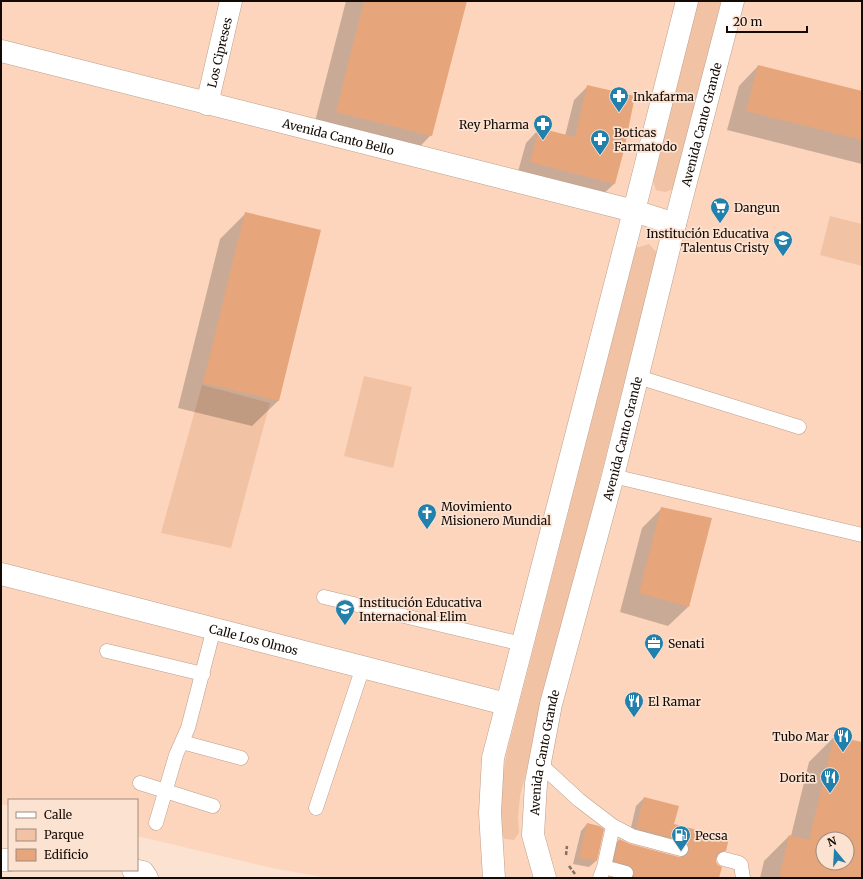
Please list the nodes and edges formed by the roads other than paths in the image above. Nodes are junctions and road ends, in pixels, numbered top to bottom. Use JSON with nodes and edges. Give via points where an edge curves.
{"nodes":[{"id":1,"x":231,"y":1,"type":"edge"},
{"id":2,"x":687,"y":1,"type":"edge"},
{"id":3,"x":733,"y":1,"type":"edge"},
{"id":4,"x":1,"y":51,"type":"edge"},
{"id":5,"x":207,"y":104,"type":"junction"},
{"id":6,"x":634,"y":211,"type":"junction"},
{"id":7,"x":675,"y":224,"type":"junction"},
{"id":8,"x":638,"y":377,"type":"junction"},
{"id":9,"x":799,"y":427,"type":"dead end"},
{"id":10,"x":613,"y":476,"type":"junction"},
{"id":11,"x":862,"y":535,"type":"edge"},
{"id":12,"x":1,"y":574,"type":"edge"},
{"id":13,"x":324,"y":597,"type":"dead end"},
{"id":14,"x":214,"y":628,"type":"junction"},
{"id":15,"x":522,"y":644,"type":"junction"},
{"id":16,"x":107,"y":651,"type":"dead end"},
{"id":17,"x":363,"y":667,"type":"junction"},
{"id":18,"x":203,"y":674,"type":"junction"},
{"id":19,"x":506,"y":704,"type":"junction"},
{"id":20,"x":182,"y":742,"type":"junction"},
{"id":21,"x":240,"y":758,"type":"dead end"},
{"id":22,"x":540,"y":764,"type":"junction"},
{"id":23,"x":140,"y":783,"type":"dead end"},
{"id":24,"x":166,"y":791,"type":"junction"},
{"id":25,"x":213,"y":806,"type":"dead end"},
{"id":26,"x":316,"y":808,"type":"dead end"},
{"id":27,"x":156,"y":824,"type":"dead end"},
{"id":28,"x":613,"y":826,"type":"junction"},
{"id":29,"x":681,"y":849,"type":"dead end"},
{"id":30,"x":724,"y":859,"type":"dead end"},
{"id":31,"x":138,"y":871,"type":"edge"},
{"id":32,"x":602,"y":873,"type":"edge"},
{"id":33,"x":626,"y":873,"type":"dead end"},
{"id":34,"x":147,"y":878,"type":"edge"},
{"id":35,"x":494,"y":878,"type":"edge"},
{"id":36,"x":545,"y":878,"type":"edge"},
{"id":37,"x":743,"y":878,"type":"edge"}],
"edges":[{"from":1,"to":5,"type":"main road","name":"Los Cipreses"},
{"from":2,"to":6,"type":"main road"},
{"from":3,"to":7,"type":"main road","name":"Avenida Canto Grande"},
{"from":4,"to":5,"type":"main road","name":"Avenida Canto Bello"},
{"from":5,"to":6,"type":"main road","name":"Avenida Canto Bello"},
{"from":6,"to":7,"type":"main road","name":"Avenida Canto Bello"},
{"from":6,"to":15,"type":"main road"},
{"from":7,"to":8,"type":"main road","name":"Avenida Canto Grande"},
{"from":8,"to":9,"type":"lane"},
{"from":8,"to":10,"type":"main road","name":"Avenida Canto Grande"},
{"from":10,"to":11,"type":"lane"},
{"from":10,"to":22,"type":"main road","name":"Avenida Canto Grande","via":[[551,704]]},
{"from":12,"to":14,"type":"main road","name":"Calle Los Olmos"},
{"from":13,"to":15,"type":"lane"},
{"from":14,"to":17,"type":"main road","name":"Calle Los Olmos"},
{"from":14,"to":18,"type":"lane"},
{"from":15,"to":19,"type":"main road"},
{"from":16,"to":18,"type":"lane"},
{"from":17,"to":19,"type":"main road","name":"Calle Los Olmos"},
{"from":17,"to":26,"type":"lane"},
{"from":18,"to":20,"type":"lane"},
{"from":19,"to":35,"type":"main road","via":[[493,758],[490,813]]},
{"from":20,"to":21,"type":"lane"},
{"from":20,"to":24,"type":"lane"},
{"from":22,"to":28,"type":"lane","via":[[579,800]]},
{"from":22,"to":36,"type":"main road","name":"Avenida Canto Grande","via":[[536,783],[533,835]]},
{"from":23,"to":24,"type":"lane"},
{"from":24,"to":25,"type":"lane"},
{"from":24,"to":27,"type":"lane"},
{"from":28,"to":29,"type":"lane","via":[[632,836]]},
{"from":28,"to":32,"type":"lane"},
{"from":30,"to":37,"type":"lane","via":[[741,865]]},
{"from":31,"to":34,"type":"main road"},
{"from":32,"to":33,"type":"lane"}]}
